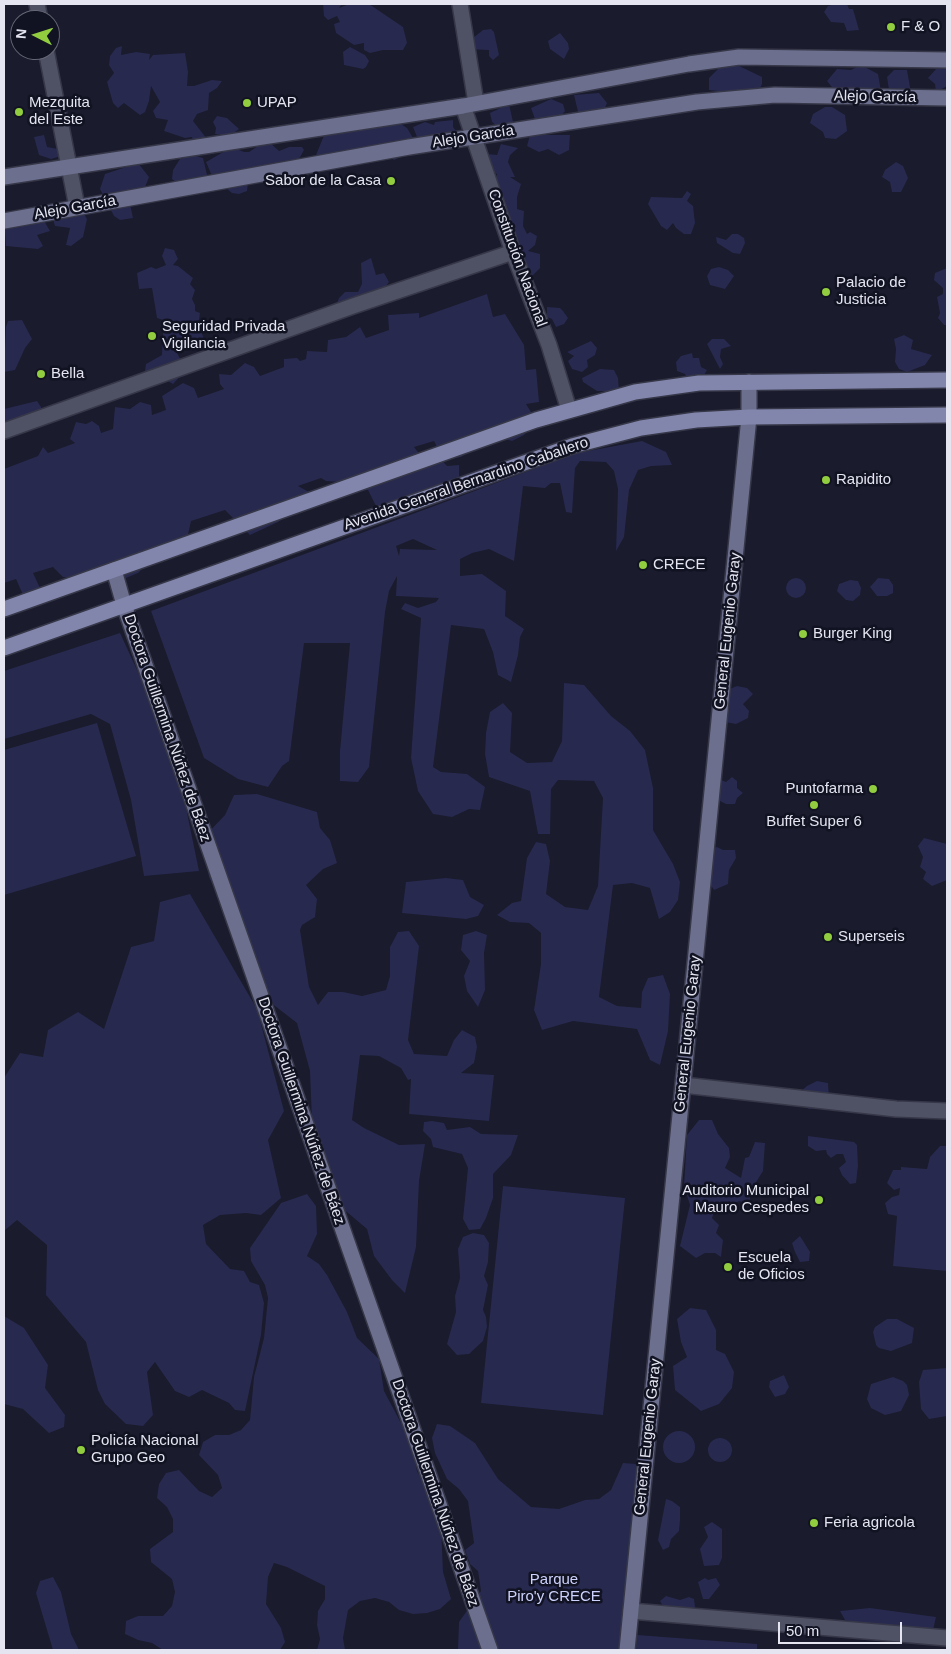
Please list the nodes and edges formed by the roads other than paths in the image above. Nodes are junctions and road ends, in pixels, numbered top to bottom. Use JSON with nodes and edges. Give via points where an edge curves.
{"nodes":[{"id":1,"x":460,"y":4,"type":"edge"},
{"id":2,"x":48,"y":60,"type":"edge"},
{"id":3,"x":947,"y":60,"type":"edge"},
{"id":4,"x":947,"y":98,"type":"edge"},
{"id":5,"x":470,"y":104,"type":"junction"},
{"id":6,"x":473,"y":137,"type":"junction"},
{"id":7,"x":69,"y":167,"type":"junction"},
{"id":8,"x":4,"y":177,"type":"edge"},
{"id":9,"x":77,"y":207,"type":"junction"},
{"id":10,"x":4,"y":220,"type":"edge"},
{"id":11,"x":512,"y":252,"type":"junction"},
{"id":12,"x":947,"y":380,"type":"edge"},
{"id":13,"x":748,"y":382,"type":"junction"},
{"id":14,"x":569,"y":410,"type":"junction"},
{"id":15,"x":947,"y":415,"type":"edge"},
{"id":16,"x":749,"y":417,"type":"junction"},
{"id":17,"x":4,"y":431,"type":"edge"},
{"id":18,"x":114,"y":570,"type":"junction"},
{"id":19,"x":124,"y":605,"type":"junction"},
{"id":20,"x":4,"y":608,"type":"edge"},
{"id":21,"x":4,"y":648,"type":"edge"},
{"id":22,"x":684,"y":1085,"type":"junction"},
{"id":23,"x":947,"y":1112,"type":"edge"},
{"id":24,"x":630,"y":1611,"type":"junction"},
{"id":25,"x":947,"y":1638,"type":"edge"},
{"id":26,"x":490,"y":1650,"type":"edge"},
{"id":27,"x":627,"y":1650,"type":"edge"}],
"edges":[{"from":1,"to":5,"type":"street","name":"Constitución Nacional"},
{"from":2,"to":7,"type":"street"},
{"from":3,"to":5,"type":"street","via":[[738,57]]},
{"from":4,"to":6,"type":"street","name":"Alejo García","via":[[775,95],[697,102]]},
{"from":5,"to":6,"type":"street","name":"Constitución Nacional"},
{"from":5,"to":7,"type":"street"},
{"from":6,"to":9,"type":"street","name":"Alejo García"},
{"from":6,"to":11,"type":"street","name":"Constitución Nacional"},
{"from":7,"to":8,"type":"street"},
{"from":7,"to":9,"type":"street"},
{"from":9,"to":10,"type":"street","name":"Alejo García"},
{"from":11,"to":14,"type":"street","name":"Constitución Nacional","via":[[533,301]]},
{"from":11,"to":17,"type":"street"},
{"from":12,"to":13,"type":"main road"},
{"from":13,"to":14,"type":"main road","via":[[699,383],[635,392]]},
{"from":13,"to":16,"type":"street","name":"General Eugenio Garay"},
{"from":14,"to":18,"type":"main road"},
{"from":15,"to":16,"type":"main road","name":"Avenida General Bernardino Caballero"},
{"from":16,"to":19,"type":"main road","name":"Avenida General Bernardino Caballero","via":[[641,428],[572,446]]},
{"from":16,"to":22,"type":"street","name":"General Eugenio Garay"},
{"from":18,"to":19,"type":"street","name":"Doctora Guillermina Núñez de Báez"},
{"from":18,"to":20,"type":"main road"},
{"from":19,"to":21,"type":"main road","name":"Avenida General Bernardino Caballero"},
{"from":19,"to":26,"type":"street","name":"Doctora Guillermina Núñez de Báez"},
{"from":22,"to":23,"type":"street"},
{"from":22,"to":24,"type":"street","name":"General Eugenio Garay"},
{"from":24,"to":25,"type":"street"},
{"from":24,"to":27,"type":"street","name":"General Eugenio Garay"}]}
